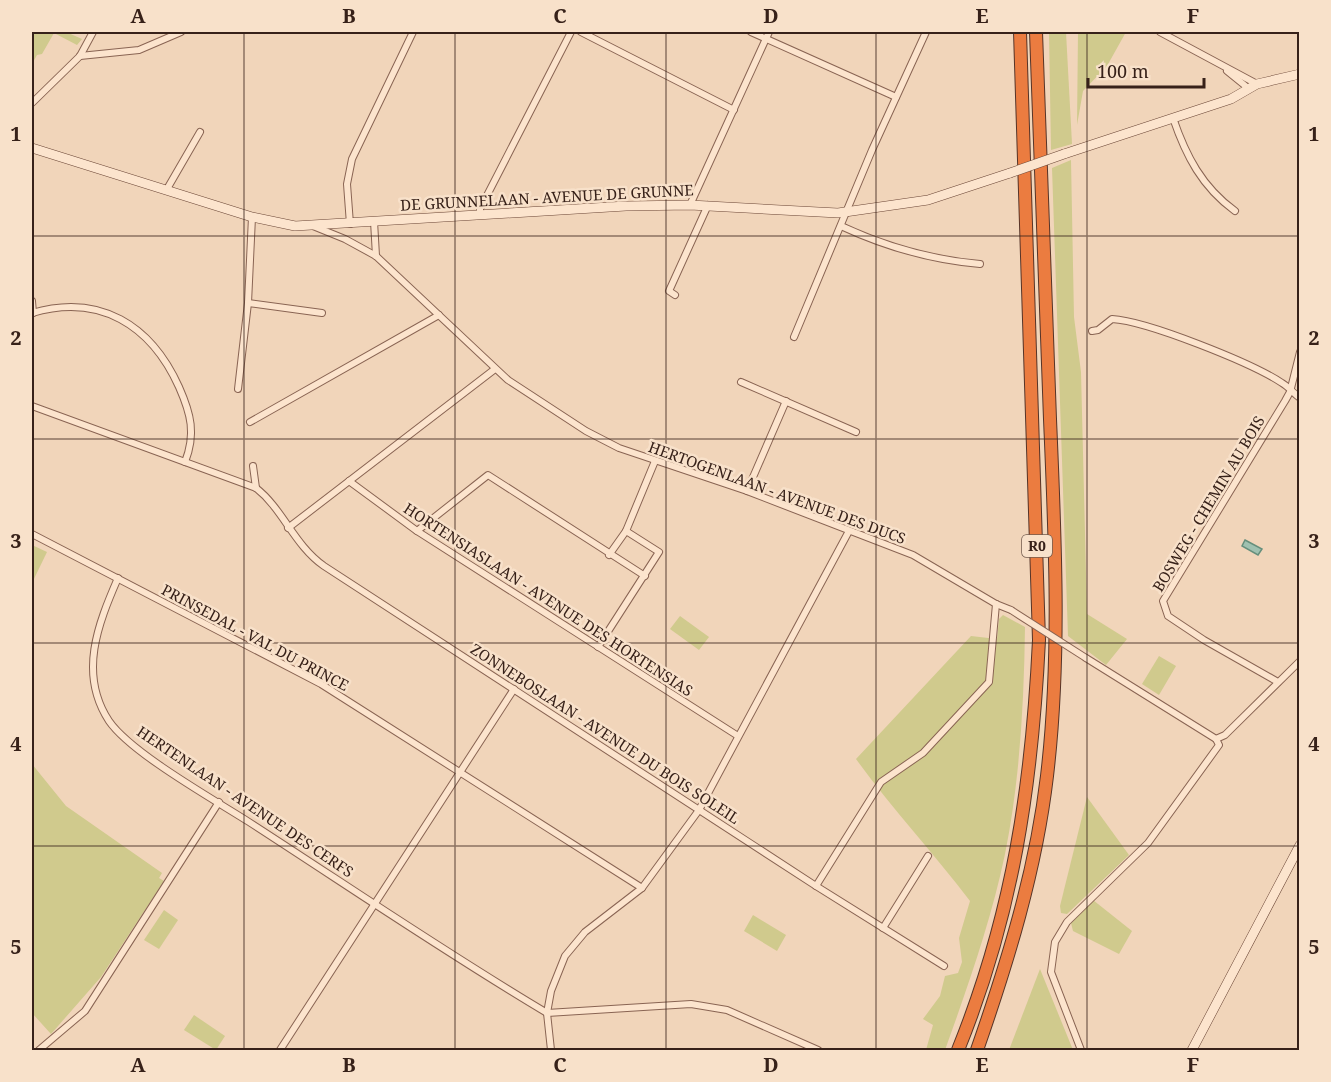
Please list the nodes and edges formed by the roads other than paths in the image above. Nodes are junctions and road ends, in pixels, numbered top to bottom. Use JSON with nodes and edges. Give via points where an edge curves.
{"nodes":[{"id":1,"x":93,"y":32,"type":"edge"},
{"id":2,"x":181,"y":32,"type":"edge"},
{"id":3,"x":413,"y":32,"type":"edge"},
{"id":4,"x":571,"y":32,"type":"edge"},
{"id":5,"x":581,"y":32,"type":"edge"},
{"id":6,"x":751,"y":32,"type":"edge"},
{"id":7,"x":769,"y":32,"type":"edge"},
{"id":8,"x":926,"y":32,"type":"edge"},
{"id":9,"x":1020,"y":32,"type":"edge"},
{"id":10,"x":1036,"y":32,"type":"edge"},
{"id":11,"x":1160,"y":32,"type":"edge"},
{"id":12,"x":766,"y":39,"type":"junction"},
{"id":13,"x":80,"y":56,"type":"junction"},
{"id":14,"x":1225,"y":68,"type":"junction"},
{"id":15,"x":1299,"y":74,"type":"edge"},
{"id":16,"x":1257,"y":84,"type":"junction"},
{"id":17,"x":1248,"y":88,"type":"junction"},
{"id":18,"x":896,"y":97,"type":"junction"},
{"id":19,"x":32,"y":104,"type":"edge"},
{"id":20,"x":734,"y":110,"type":"junction"},
{"id":21,"x":1173,"y":118,"type":"junction"},
{"id":22,"x":200,"y":132,"type":"dead end"},
{"id":23,"x":32,"y":148,"type":"edge"},
{"id":24,"x":167,"y":189,"type":"junction"},
{"id":25,"x":690,"y":205,"type":"junction"},
{"id":26,"x":708,"y":206,"type":"junction"},
{"id":27,"x":1235,"y":211,"type":"dead end"},
{"id":28,"x":847,"y":212,"type":"junction"},
{"id":29,"x":480,"y":215,"type":"junction"},
{"id":30,"x":252,"y":217,"type":"junction"},
{"id":31,"x":374,"y":221,"type":"junction"},
{"id":32,"x":350,"y":224,"type":"junction"},
{"id":33,"x":313,"y":226,"type":"junction"},
{"id":34,"x":840,"y":226,"type":"junction"},
{"id":35,"x":376,"y":256,"type":"junction"},
{"id":36,"x":980,"y":264,"type":"dead end"},
{"id":37,"x":675,"y":295,"type":"dead end"},
{"id":38,"x":32,"y":301,"type":"edge"},
{"id":39,"x":248,"y":303,"type":"junction"},
{"id":40,"x":32,"y":313,"type":"edge"},
{"id":41,"x":322,"y":313,"type":"dead end"},
{"id":42,"x":439,"y":315,"type":"junction"},
{"id":43,"x":1092,"y":331,"type":"dead end"},
{"id":44,"x":794,"y":337,"type":"dead end"},
{"id":45,"x":1299,"y":352,"type":"edge"},
{"id":46,"x":495,"y":369,"type":"junction"},
{"id":47,"x":741,"y":382,"type":"dead end"},
{"id":48,"x":238,"y":389,"type":"dead end"},
{"id":49,"x":1290,"y":392,"type":"junction"},
{"id":50,"x":1299,"y":398,"type":"edge"},
{"id":51,"x":786,"y":402,"type":"junction"},
{"id":52,"x":32,"y":406,"type":"edge"},
{"id":53,"x":249,"y":422,"type":"dead end"},
{"id":54,"x":856,"y":432,"type":"dead end"},
{"id":55,"x":655,"y":461,"type":"junction"},
{"id":56,"x":185,"y":462,"type":"junction"},
{"id":57,"x":253,"y":466,"type":"dead end"},
{"id":58,"x":349,"y":481,"type":"junction"},
{"id":59,"x":256,"y":488,"type":"junction"},
{"id":60,"x":747,"y":492,"type":"junction"},
{"id":61,"x":288,"y":528,"type":"junction"},
{"id":62,"x":417,"y":531,"type":"junction"},
{"id":63,"x":626,"y":531,"type":"junction"},
{"id":64,"x":849,"y":531,"type":"junction"},
{"id":65,"x":32,"y":534,"type":"edge"},
{"id":66,"x":609,"y":555,"type":"junction"},
{"id":67,"x":645,"y":576,"type":"junction"},
{"id":68,"x":118,"y":578,"type":"junction"},
{"id":69,"x":996,"y":604,"type":"junction"},
{"id":70,"x":598,"y":648,"type":"junction"},
{"id":71,"x":1299,"y":661,"type":"edge"},
{"id":72,"x":1278,"y":682,"type":"junction"},
{"id":73,"x":514,"y":690,"type":"junction"},
{"id":74,"x":738,"y":736,"type":"junction"},
{"id":75,"x":1216,"y":739,"type":"junction"},
{"id":76,"x":460,"y":773,"type":"junction"},
{"id":77,"x":219,"y":802,"type":"junction"},
{"id":78,"x":699,"y":810,"type":"junction"},
{"id":79,"x":1299,"y":845,"type":"edge"},
{"id":80,"x":928,"y":856,"type":"dead end"},
{"id":81,"x":816,"y":886,"type":"junction"},
{"id":82,"x":642,"y":888,"type":"junction"},
{"id":83,"x":376,"y":903,"type":"junction"},
{"id":84,"x":883,"y":928,"type":"junction"},
{"id":85,"x":944,"y":966,"type":"dead end"},
{"id":86,"x":547,"y":1013,"type":"junction"},
{"id":87,"x":39,"y":1050,"type":"edge"},
{"id":88,"x":280,"y":1050,"type":"edge"},
{"id":89,"x":551,"y":1050,"type":"edge"},
{"id":90,"x":818,"y":1050,"type":"edge"},
{"id":91,"x":958,"y":1050,"type":"edge"},
{"id":92,"x":977,"y":1050,"type":"edge"},
{"id":93,"x":1081,"y":1050,"type":"edge"},
{"id":94,"x":1192,"y":1050,"type":"edge"}],
"edges":[{"from":1,"to":13,"type":"street"},
{"from":2,"to":13,"type":"street","via":[[139,50]]},
{"from":3,"to":32,"type":"street","via":[[352,159],[347,184]]},
{"from":4,"to":29,"type":"street"},
{"from":5,"to":20,"type":"street"},
{"from":6,"to":12,"type":"street"},
{"from":7,"to":12,"type":"street"},
{"from":8,"to":18,"type":"street"},
{"from":9,"to":91,"type":"highway","number":"R0","via":[[1039,640],[1036,711],[1018,852],[994,944]]},
{"from":10,"to":92,"type":"highway","number":"R0","via":[[1054,497],[1053,694],[1047,776],[1030,876],[1001,983]]},
{"from":11,"to":14,"type":"street"},
{"from":12,"to":18,"type":"street"},
{"from":12,"to":20,"type":"street"},
{"from":13,"to":19,"type":"street"},
{"from":14,"to":16,"type":"street"},
{"from":14,"to":17,"type":"street"},
{"from":15,"to":16,"type":"street","name":"DE GRUNNELAAN - AVENUE DE GRUNNE"},
{"from":16,"to":17,"type":"street","name":"DE GRUNNELAAN - AVENUE DE GRUNNE"},
{"from":17,"to":21,"type":"street","name":"DE GRUNNELAAN - AVENUE DE GRUNNE","via":[[1231,99]]},
{"from":18,"to":28,"type":"street"},
{"from":20,"to":25,"type":"street"},
{"from":21,"to":27,"type":"street","via":[[1194,170]]},
{"from":21,"to":28,"type":"street","name":"DE GRUNNELAAN - AVENUE DE GRUNNE","bridge":true,"via":[[928,200]]},
{"from":22,"to":24,"type":"street"},
{"from":23,"to":24,"type":"street","name":"DE GRUNNELAAN - AVENUE DE GRUNNE"},
{"from":24,"to":30,"type":"street","name":"DE GRUNNELAAN - AVENUE DE GRUNNE"},
{"from":25,"to":26,"type":"street","name":"DE GRUNNELAAN - AVENUE DE GRUNNE"},
{"from":25,"to":29,"type":"street","name":"DE GRUNNELAAN - AVENUE DE GRUNNE"},
{"from":26,"to":28,"type":"street","name":"DE GRUNNELAAN - AVENUE DE GRUNNE"},
{"from":26,"to":37,"type":"street","via":[[669,291]]},
{"from":28,"to":34,"type":"street"},
{"from":29,"to":31,"type":"street","name":"DE GRUNNELAAN - AVENUE DE GRUNNE"},
{"from":30,"to":33,"type":"street","name":"DE GRUNNELAAN - AVENUE DE GRUNNE"},
{"from":30,"to":39,"type":"street"},
{"from":31,"to":32,"type":"street","name":"DE GRUNNELAAN - AVENUE DE GRUNNE"},
{"from":31,"to":35,"type":"street"},
{"from":32,"to":33,"type":"street","name":"DE GRUNNELAAN - AVENUE DE GRUNNE"},
{"from":33,"to":35,"type":"street","name":"HERTOGENLAAN - AVENUE DES DUCS"},
{"from":34,"to":36,"type":"street","via":[[901,248],[954,262]]},
{"from":34,"to":44,"type":"street"},
{"from":35,"to":42,"type":"street","name":"HERTOGENLAAN - AVENUE DES DUCS"},
{"from":38,"to":40,"type":"street"},
{"from":39,"to":41,"type":"street"},
{"from":39,"to":48,"type":"street"},
{"from":40,"to":56,"type":"street","via":[[87,308],[126,322],[144,335],[173,374],[190,415],[192,436]]},
{"from":42,"to":46,"type":"street","name":"HERTOGENLAAN - AVENUE DES DUCS"},
{"from":42,"to":53,"type":"street"},
{"from":43,"to":49,"type":"street","via":[[1116,319],[1171,335],[1260,371],[1285,384]]},
{"from":45,"to":49,"type":"street","name":"BOSWEG - CHEMIN AU BOIS"},
{"from":46,"to":55,"type":"street","name":"HERTOGENLAAN - AVENUE DES DUCS","via":[[523,392],[586,431]]},
{"from":46,"to":58,"type":"street"},
{"from":47,"to":51,"type":"street"},
{"from":49,"to":50,"type":"street"},
{"from":49,"to":72,"type":"street","name":"BOSWEG - CHEMIN AU BOIS","via":[[1163,601],[1168,616]]},
{"from":51,"to":54,"type":"street"},
{"from":51,"to":60,"type":"street"},
{"from":52,"to":56,"type":"street"},
{"from":55,"to":60,"type":"street","name":"HERTOGENLAAN - AVENUE DES DUCS"},
{"from":55,"to":63,"type":"street"},
{"from":56,"to":59,"type":"street"},
{"from":57,"to":59,"type":"street"},
{"from":58,"to":61,"type":"street"},
{"from":58,"to":62,"type":"street","name":"HORTENSIASLAAN - AVENUE DES HORTENSIAS"},
{"from":59,"to":61,"type":"street","name":"ZONNEBOSLAAN - AVENUE DU BOIS SOLEIL"},
{"from":60,"to":64,"type":"street","name":"HERTOGENLAAN - AVENUE DES DUCS"},
{"from":61,"to":73,"type":"street","name":"ZONNEBOSLAAN - AVENUE DU BOIS SOLEIL","via":[[305,551],[324,566]]},
{"from":62,"to":66,"type":"street","via":[[488,475]]},
{"from":62,"to":70,"type":"street","name":"HORTENSIASLAAN - AVENUE DES HORTENSIAS"},
{"from":63,"to":66,"type":"street"},
{"from":63,"to":67,"type":"street","via":[[659,552]]},
{"from":64,"to":69,"type":"street","name":"HERTOGENLAAN - AVENUE DES DUCS","via":[[913,555]]},
{"from":64,"to":74,"type":"street"},
{"from":65,"to":68,"type":"street","name":"PRINSEDAL - VAL DU PRINCE"},
{"from":66,"to":67,"type":"street"},
{"from":67,"to":70,"type":"street"},
{"from":68,"to":76,"type":"street","name":"PRINSEDAL - VAL DU PRINCE","via":[[321,684]]},
{"from":68,"to":77,"type":"street","name":"HERTENLAAN - AVENUE DES CERFS","via":[[98,622],[94,641],[94,682],[102,706],[131,743]]},
{"from":69,"to":75,"type":"street","name":"HERTOGENLAAN - AVENUE DES DUCS","bridge":true},
{"from":69,"to":81,"type":"street","via":[[990,674],[984,689],[923,753],[887,775]]},
{"from":70,"to":74,"type":"street","name":"HORTENSIASLAAN - AVENUE DES HORTENSIAS"},
{"from":71,"to":72,"type":"street"},
{"from":72,"to":75,"type":"street","via":[[1225,735]]},
{"from":73,"to":76,"type":"street"},
{"from":73,"to":78,"type":"street","name":"ZONNEBOSLAAN - AVENUE DU BOIS SOLEIL"},
{"from":74,"to":78,"type":"street"},
{"from":75,"to":93,"type":"street","via":[[1219,745],[1148,843],[1067,922],[1055,942],[1051,972]]},
{"from":76,"to":82,"type":"street","name":"PRINSEDAL - VAL DU PRINCE"},
{"from":76,"to":83,"type":"street"},
{"from":77,"to":83,"type":"street","name":"HERTENLAAN - AVENUE DES CERFS"},
{"from":77,"to":87,"type":"street","via":[[85,1011]]},
{"from":78,"to":81,"type":"street","name":"ZONNEBOSLAAN - AVENUE DU BOIS SOLEIL"},
{"from":78,"to":82,"type":"street"},
{"from":79,"to":94,"type":"street"},
{"from":80,"to":84,"type":"street"},
{"from":81,"to":84,"type":"street","name":"ZONNEBOSLAAN - AVENUE DU BOIS SOLEIL"},
{"from":82,"to":86,"type":"street","via":[[572,946],[554,978]]},
{"from":83,"to":86,"type":"street","name":"HERTENLAAN - AVENUE DES CERFS"},
{"from":83,"to":88,"type":"street"},
{"from":84,"to":85,"type":"street","name":"ZONNEBOSLAAN - AVENUE DU BOIS SOLEIL"},
{"from":86,"to":89,"type":"street"},
{"from":86,"to":90,"type":"street","via":[[691,1004],[727,1010]]}]}
